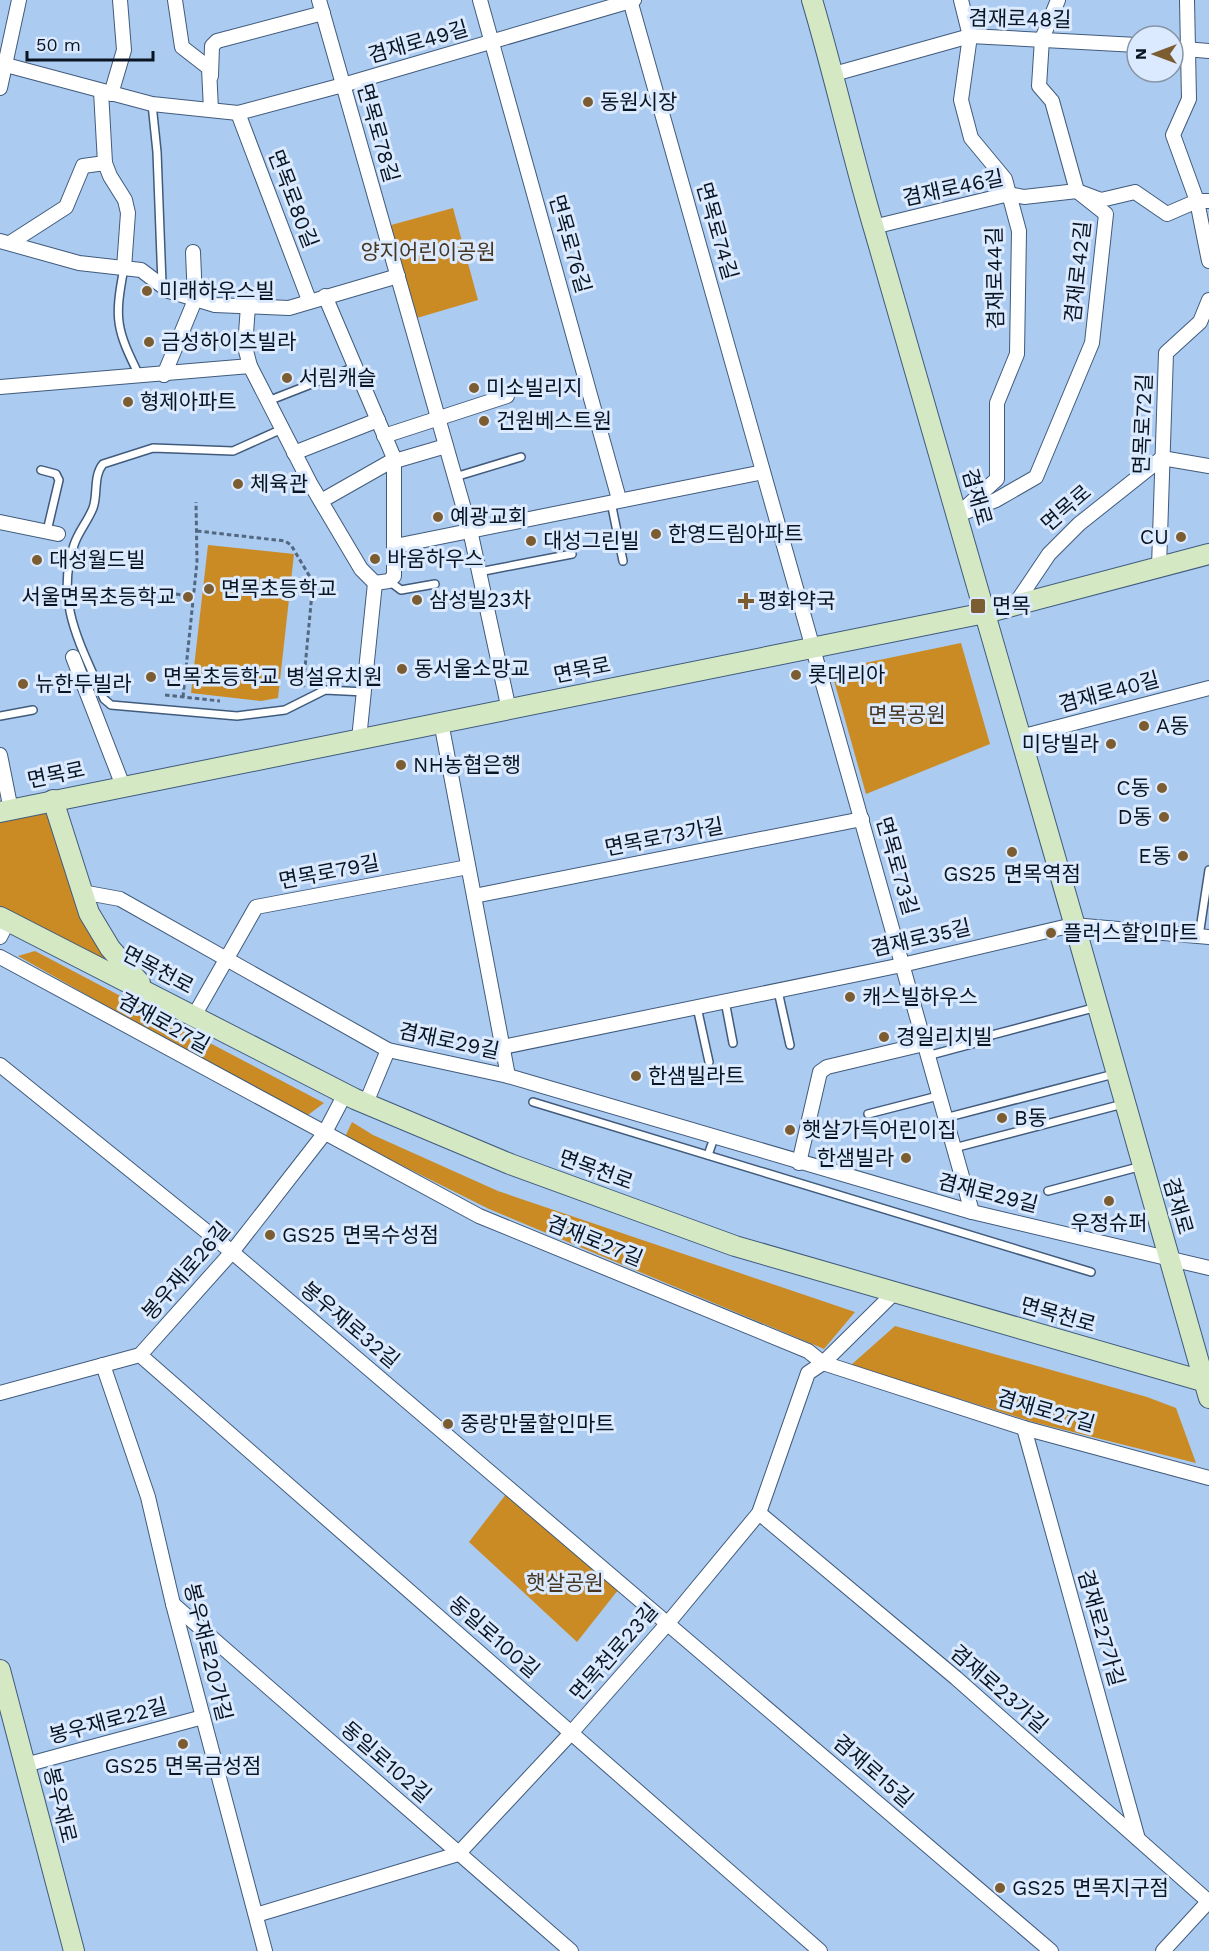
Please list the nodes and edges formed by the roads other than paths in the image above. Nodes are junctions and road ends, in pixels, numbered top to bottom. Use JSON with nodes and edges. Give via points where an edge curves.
{"nodes":[{"id":1,"x":19,"y":0,"type":"edge"},
{"id":2,"x":120,"y":0,"type":"edge"},
{"id":3,"x":175,"y":0,"type":"edge"},
{"id":4,"x":480,"y":0,"type":"edge"},
{"id":5,"x":631,"y":0,"type":"edge"},
{"id":6,"x":812,"y":0,"type":"edge"},
{"id":7,"x":961,"y":0,"type":"edge"},
{"id":8,"x":1058,"y":0,"type":"edge"},
{"id":9,"x":1187,"y":0,"type":"edge"},
{"id":10,"x":321,"y":6,"type":"edge"},
{"id":11,"x":970,"y":36,"type":"junction"},
{"id":12,"x":1042,"y":39,"type":"junction"},
{"id":13,"x":492,"y":42,"type":"junction"},
{"id":14,"x":1125,"y":44,"type":"edge"},
{"id":15,"x":1185,"y":50,"type":"edge"},
{"id":16,"x":1189,"y":50,"type":"junction"},
{"id":17,"x":1209,"y":51,"type":"edge"},
{"id":18,"x":6,"y":65,"type":"junction"},
{"id":19,"x":834,"y":74,"type":"junction"},
{"id":20,"x":211,"y":76,"type":"junction"},
{"id":21,"x":343,"y":85,"type":"junction"},
{"id":22,"x":0,"y":88,"type":"edge"},
{"id":23,"x":106,"y":93,"type":"junction"},
{"id":24,"x":152,"y":104,"type":"junction"},
{"id":25,"x":211,"y":110,"type":"junction"},
{"id":26,"x":238,"y":113,"type":"junction"},
{"id":27,"x":105,"y":164,"type":"junction"},
{"id":28,"x":1077,"y":191,"type":"junction"},
{"id":29,"x":1009,"y":194,"type":"junction"},
{"id":30,"x":1203,"y":201,"type":"edge"},
{"id":31,"x":873,"y":227,"type":"junction"},
{"id":32,"x":5,"y":242,"type":"edge"},
{"id":33,"x":193,"y":252,"type":"dead end"},
{"id":34,"x":1209,"y":261,"type":"edge"},
{"id":35,"x":124,"y":268,"type":"junction"},
{"id":36,"x":398,"y":276,"type":"junction"},
{"id":37,"x":162,"y":287,"type":"junction"},
{"id":38,"x":325,"y":296,"type":"junction"},
{"id":39,"x":195,"y":300,"type":"junction"},
{"id":40,"x":309,"y":300,"type":"junction"},
{"id":41,"x":1209,"y":300,"type":"edge"},
{"id":42,"x":248,"y":306,"type":"junction"},
{"id":43,"x":250,"y":366,"type":"junction"},
{"id":44,"x":356,"y":368,"type":"junction"},
{"id":45,"x":164,"y":375,"type":"junction"},
{"id":46,"x":140,"y":376,"type":"junction"},
{"id":47,"x":0,"y":387,"type":"edge"},
{"id":48,"x":507,"y":396,"type":"dead end"},
{"id":49,"x":268,"y":401,"type":"junction"},
{"id":50,"x":438,"y":418,"type":"junction"},
{"id":51,"x":378,"y":420,"type":"junction"},
{"id":52,"x":282,"y":429,"type":"junction"},
{"id":53,"x":384,"y":436,"type":"junction"},
{"id":54,"x":446,"y":446,"type":"junction"},
{"id":55,"x":294,"y":453,"type":"junction"},
{"id":56,"x":521,"y":457,"type":"dead end"},
{"id":57,"x":1162,"y":458,"type":"junction"},
{"id":58,"x":394,"y":461,"type":"junction"},
{"id":59,"x":1209,"y":466,"type":"edge"},
{"id":60,"x":41,"y":470,"type":"dead end"},
{"id":61,"x":763,"y":472,"type":"junction"},
{"id":62,"x":455,"y":477,"type":"junction"},
{"id":63,"x":615,"y":500,"type":"junction"},
{"id":64,"x":321,"y":501,"type":"junction"},
{"id":65,"x":958,"y":515,"type":"junction"},
{"id":66,"x":0,"y":522,"type":"edge"},
{"id":67,"x":470,"y":530,"type":"junction"},
{"id":68,"x":52,"y":532,"type":"joint"},
{"id":69,"x":395,"y":546,"type":"junction"},
{"id":70,"x":572,"y":554,"type":"dead end"},
{"id":71,"x":1209,"y":554,"type":"edge"},
{"id":72,"x":623,"y":561,"type":"dead end"},
{"id":73,"x":1159,"y":567,"type":"junction"},
{"id":74,"x":479,"y":572,"type":"junction"},
{"id":75,"x":382,"y":582,"type":"junction"},
{"id":76,"x":435,"y":584,"type":"dead end"},
{"id":77,"x":1014,"y":606,"type":"junction"},
{"id":78,"x":985,"y":613,"type":"junction"},
{"id":79,"x":813,"y":648,"type":"junction"},
{"id":80,"x":74,"y":657,"type":"dead end"},
{"id":81,"x":1209,"y":688,"type":"edge"},
{"id":82,"x":365,"y":692,"type":"junction"},
{"id":83,"x":33,"y":710,"type":"dead end"},
{"id":84,"x":509,"y":710,"type":"junction"},
{"id":85,"x":0,"y":716,"type":"edge"},
{"id":86,"x":441,"y":722,"type":"junction"},
{"id":87,"x":1020,"y":737,"type":"junction"},
{"id":88,"x":359,"y":739,"type":"junction"},
{"id":89,"x":0,"y":755,"type":"edge"},
{"id":90,"x":123,"y":786,"type":"junction"},
{"id":91,"x":53,"y":800,"type":"junction"},
{"id":92,"x":5,"y":811,"type":"edge"},
{"id":93,"x":862,"y":819,"type":"junction"},
{"id":94,"x":468,"y":867,"type":"junction"},
{"id":95,"x":1209,"y":870,"type":"edge"},
{"id":96,"x":82,"y":892,"type":"junction"},
{"id":97,"x":474,"y":896,"type":"junction"},
{"id":98,"x":3,"y":925,"type":"edge"},
{"id":99,"x":1073,"y":925,"type":"junction"},
{"id":100,"x":1204,"y":936,"type":"edge"},
{"id":101,"x":0,"y":957,"type":"edge"},
{"id":102,"x":227,"y":960,"type":"junction"},
{"id":103,"x":902,"y":964,"type":"junction"},
{"id":104,"x":145,"y":990,"type":"junction"},
{"id":105,"x":778,"y":991,"type":"junction"},
{"id":106,"x":724,"y":1001,"type":"junction"},
{"id":107,"x":1097,"y":1006,"type":"junction"},
{"id":108,"x":698,"y":1007,"type":"junction"},
{"id":109,"x":194,"y":1016,"type":"junction"},
{"id":110,"x":734,"y":1043,"type":"dead end"},
{"id":111,"x":790,"y":1045,"type":"dead end"},
{"id":112,"x":503,"y":1047,"type":"junction"},
{"id":113,"x":388,"y":1050,"type":"junction"},
{"id":114,"x":926,"y":1050,"type":"junction"},
{"id":115,"x":710,"y":1062,"type":"dead end"},
{"id":116,"x":0,"y":1065,"type":"edge"},
{"id":117,"x":1116,"y":1074,"type":"junction"},
{"id":118,"x":508,"y":1076,"type":"junction"},
{"id":119,"x":345,"y":1094,"type":"junction"},
{"id":120,"x":939,"y":1096,"type":"junction"},
{"id":121,"x":533,"y":1102,"type":"dead end"},
{"id":122,"x":366,"y":1103,"type":"junction"},
{"id":123,"x":1124,"y":1104,"type":"junction"},
{"id":124,"x":868,"y":1114,"type":"dead end"},
{"id":125,"x":945,"y":1118,"type":"junction"},
{"id":126,"x":324,"y":1134,"type":"junction"},
{"id":127,"x":714,"y":1138,"type":"junction"},
{"id":128,"x":954,"y":1148,"type":"junction"},
{"id":129,"x":708,"y":1155,"type":"junction"},
{"id":130,"x":799,"y":1163,"type":"junction"},
{"id":131,"x":1142,"y":1166,"type":"junction"},
{"id":132,"x":1048,"y":1191,"type":"dead end"},
{"id":133,"x":972,"y":1212,"type":"junction"},
{"id":134,"x":232,"y":1252,"type":"junction"},
{"id":135,"x":1168,"y":1258,"type":"junction"},
{"id":136,"x":1209,"y":1268,"type":"edge"},
{"id":137,"x":1091,"y":1272,"type":"dead end"},
{"id":138,"x":894,"y":1293,"type":"junction"},
{"id":139,"x":140,"y":1355,"type":"junction"},
{"id":140,"x":823,"y":1363,"type":"junction"},
{"id":141,"x":103,"y":1365,"type":"junction"},
{"id":142,"x":1208,"y":1388,"type":"edge"},
{"id":143,"x":0,"y":1393,"type":"edge"},
{"id":144,"x":1024,"y":1428,"type":"junction"},
{"id":145,"x":1209,"y":1478,"type":"edge"},
{"id":146,"x":759,"y":1513,"type":"junction"},
{"id":147,"x":173,"y":1604,"type":"junction"},
{"id":148,"x":668,"y":1623,"type":"junction"},
{"id":149,"x":0,"y":1670,"type":"edge"},
{"id":150,"x":203,"y":1717,"type":"junction"},
{"id":151,"x":571,"y":1733,"type":"junction"},
{"id":152,"x":25,"y":1765,"type":"junction"},
{"id":153,"x":1138,"y":1839,"type":"junction"},
{"id":154,"x":459,"y":1853,"type":"junction"},
{"id":155,"x":1209,"y":1901,"type":"edge"},
{"id":156,"x":256,"y":1915,"type":"junction"},
{"id":157,"x":74,"y":1951,"type":"edge"},
{"id":158,"x":265,"y":1951,"type":"edge"},
{"id":159,"x":571,"y":1951,"type":"edge"},
{"id":160,"x":820,"y":1951,"type":"edge"},
{"id":161,"x":1051,"y":1951,"type":"edge"},
{"id":162,"x":1163,"y":1951,"type":"edge"}],
"edges":[{"from":1,"to":18,"type":"street"},
{"from":2,"to":23,"type":"street","via":[[124,50]]},
{"from":3,"to":20,"type":"street","via":[[182,47],[207,65]]},
{"from":4,"to":13,"type":"street","name":"면목로76길"},
{"from":5,"to":13,"type":"street","name":"겸재로49길"},
{"from":5,"to":61,"type":"street","name":"면목로74길"},
{"from":6,"to":19,"type":"main road","name":"겸재로"},
{"from":7,"to":11,"type":"street","name":"겸재로44길"},
{"from":8,"to":12,"type":"street","name":"겸재로42길"},
{"from":9,"to":16,"type":"street"},
{"from":10,"to":20,"type":"street","via":[[217,41],[212,46]]},
{"from":10,"to":21,"type":"street","name":"면목로78길"},
{"from":11,"to":12,"type":"street","name":"겸재로48길"},
{"from":11,"to":19,"type":"street","name":"겸재로48길"},
{"from":11,"to":29,"type":"street","name":"겸재로44길","via":[[960,99],[970,138],[1005,179]]},
{"from":12,"to":14,"type":"street","name":"겸재로48길"},
{"from":12,"to":28,"type":"street","name":"겸재로42길","via":[[1039,86],[1052,101]]},
{"from":13,"to":21,"type":"street","name":"겸재로49길"},
{"from":13,"to":63,"type":"street","name":"면목로76길"},
{"from":15,"to":16,"type":"street"},
{"from":16,"to":17,"type":"street"},
{"from":16,"to":30,"type":"street","via":[[1189,99],[1173,135]]},
{"from":18,"to":22,"type":"street"},
{"from":18,"to":23,"type":"street","name":"겸재로49길"},
{"from":19,"to":31,"type":"main road","name":"겸재로"},
{"from":20,"to":25,"type":"street"},
{"from":21,"to":26,"type":"street","name":"겸재로49길"},
{"from":21,"to":36,"type":"street","name":"면목로78길"},
{"from":23,"to":24,"type":"street","name":"겸재로49길"},
{"from":23,"to":27,"type":"street"},
{"from":24,"to":25,"type":"street","name":"겸재로49길"},
{"from":24,"to":37,"type":"lane"},
{"from":25,"to":26,"type":"street","name":"겸재로49길"},
{"from":26,"to":40,"type":"street","name":"면목로80길"},
{"from":27,"to":32,"type":"street","via":[[83,166],[66,207]]},
{"from":27,"to":35,"type":"street","via":[[127,207]]},
{"from":28,"to":29,"type":"street","name":"겸재로46길","via":[[1024,197]]},
{"from":28,"to":30,"type":"street","name":"겸재로46길","via":[[1101,200],[1135,192],[1167,214]]},
{"from":28,"to":65,"type":"street","name":"겸재로42길","via":[[1106,214],[1092,344],[1036,477],[996,500]]},
{"from":29,"to":31,"type":"street","name":"겸재로46길"},
{"from":29,"to":65,"type":"street","name":"겸재로44길","via":[[1019,231],[1017,354],[997,403],[997,479]]},
{"from":30,"to":34,"type":"street"},
{"from":31,"to":65,"type":"main road","name":"겸재로"},
{"from":32,"to":35,"type":"street","via":[[70,261]]},
{"from":33,"to":39,"type":"street"},
{"from":35,"to":37,"type":"street","via":[[144,272]]},
{"from":35,"to":46,"type":"lane","via":[[117,317],[121,339]]},
{"from":36,"to":38,"type":"street"},
{"from":36,"to":50,"type":"street","name":"면목로78길"},
{"from":37,"to":39,"type":"street"},
{"from":38,"to":40,"type":"street"},
{"from":38,"to":44,"type":"street"},
{"from":39,"to":42,"type":"street"},
{"from":39,"to":45,"type":"street"},
{"from":40,"to":42,"type":"street","via":[[288,308]]},
{"from":41,"to":57,"type":"street","name":"면목로72길","via":[[1200,322],[1166,353]]},
{"from":42,"to":43,"type":"street","via":[[245,347]]},
{"from":43,"to":45,"type":"street"},
{"from":43,"to":49,"type":"street"},
{"from":44,"to":49,"type":"lane"},
{"from":44,"to":51,"type":"street"},
{"from":45,"to":46,"type":"street"},
{"from":46,"to":47,"type":"street"},
{"from":48,"to":50,"type":"street"},
{"from":49,"to":52,"type":"street"},
{"from":50,"to":53,"type":"street"},
{"from":50,"to":54,"type":"street","name":"면목로78길"},
{"from":51,"to":53,"type":"street"},
{"from":51,"to":55,"type":"street"},
{"from":52,"to":55,"type":"street"},
{"from":52,"to":82,"type":"lane","via":[[233,451],[153,448],[103,464],[94,507],[70,558],[67,603],[104,699],[111,705],[230,716],[274,712],[324,690]]},
{"from":53,"to":58,"type":"street"},
{"from":54,"to":58,"type":"street"},
{"from":54,"to":62,"type":"street","name":"면목로78길"},
{"from":55,"to":64,"type":"street"},
{"from":56,"to":62,"type":"lane"},
{"from":57,"to":59,"type":"street"},
{"from":57,"to":73,"type":"street","name":"면목로72길"},
{"from":57,"to":77,"type":"street","name":"면목로","via":[[1079,524],[1049,554]]},
{"from":58,"to":64,"type":"street"},
{"from":58,"to":69,"type":"street"},
{"from":60,"to":68,"type":"lane","via":[[56,474],[60,480]]},
{"from":61,"to":63,"type":"street"},
{"from":61,"to":79,"type":"street","name":"면목로74길"},
{"from":62,"to":67,"type":"street","name":"면목로78길"},
{"from":63,"to":67,"type":"street"},
{"from":63,"to":72,"type":"lane"},
{"from":64,"to":75,"type":"street","via":[[361,569]]},
{"from":65,"to":78,"type":"main road","name":"겸재로"},
{"from":66,"to":68,"type":"street"},
{"from":67,"to":69,"type":"street"},
{"from":67,"to":74,"type":"street","name":"면목로78길"},
{"from":69,"to":75,"type":"street","via":[[394,576]]},
{"from":70,"to":74,"type":"lane"},
{"from":71,"to":73,"type":"main road","name":"면목로"},
{"from":73,"to":77,"type":"main road","name":"면목로"},
{"from":74,"to":84,"type":"street","name":"면목로78길"},
{"from":75,"to":76,"type":"lane","via":[[401,590]]},
{"from":75,"to":82,"type":"street"},
{"from":77,"to":78,"type":"main road","name":"면목로"},
{"from":78,"to":79,"type":"main road","name":"면목로"},
{"from":78,"to":87,"type":"main road","name":"겸재로"},
{"from":79,"to":84,"type":"main road","name":"면목로"},
{"from":79,"to":93,"type":"street","name":"면목로73길"},
{"from":80,"to":90,"type":"street","name":"면목로"},
{"from":81,"to":87,"type":"street","name":"겸재로40길"},
{"from":82,"to":88,"type":"street"},
{"from":83,"to":85,"type":"lane"},
{"from":84,"to":86,"type":"main road","name":"면목로"},
{"from":86,"to":88,"type":"main road","name":"면목로"},
{"from":86,"to":94,"type":"street"},
{"from":87,"to":99,"type":"main road","name":"겸재로"},
{"from":88,"to":90,"type":"main road","name":"면목로"},
{"from":89,"to":92,"type":"street"},
{"from":90,"to":91,"type":"main road","name":"면목로"},
{"from":91,"to":92,"type":"main road","name":"면목로"},
{"from":91,"to":96,"type":"main road"},
{"from":93,"to":97,"type":"street","name":"면목로73가길"},
{"from":93,"to":103,"type":"street","name":"면목로73길"},
{"from":94,"to":97,"type":"street"},
{"from":94,"to":102,"type":"street","name":"면목로79길","via":[[256,907]]},
{"from":95,"to":100,"type":"lane"},
{"from":96,"to":102,"type":"street","name":"겸재로29길","via":[[120,899]]},
{"from":96,"to":104,"type":"main road","via":[[88,913],[110,948]]},
{"from":97,"to":112,"type":"street"},
{"from":98,"to":104,"type":"main road","name":"면목천로"},
{"from":99,"to":100,"type":"street","name":"겸재로35길"},
{"from":99,"to":103,"type":"street","name":"겸재로35길"},
{"from":99,"to":107,"type":"main road","name":"겸재로"},
{"from":101,"to":126,"type":"street","name":"겸재로27길"},
{"from":102,"to":109,"type":"street"},
{"from":102,"to":113,"type":"street","name":"겸재로29길"},
{"from":103,"to":105,"type":"street","name":"겸재로35길"},
{"from":103,"to":114,"type":"street","name":"면목로73길"},
{"from":104,"to":109,"type":"main road","name":"면목천로"},
{"from":105,"to":106,"type":"street","name":"겸재로35길"},
{"from":105,"to":111,"type":"lane"},
{"from":106,"to":108,"type":"street","name":"겸재로35길"},
{"from":106,"to":110,"type":"lane"},
{"from":107,"to":114,"type":"lane","via":[[992,1035],[983,1041]]},
{"from":107,"to":117,"type":"main road","name":"겸재로"},
{"from":108,"to":112,"type":"street","name":"겸재로35길"},
{"from":108,"to":115,"type":"lane"},
{"from":109,"to":119,"type":"main road","name":"면목천로"},
{"from":112,"to":118,"type":"street"},
{"from":113,"to":118,"type":"street","name":"겸재로29길"},
{"from":113,"to":122,"type":"street"},
{"from":114,"to":120,"type":"street","name":"면목로73길"},
{"from":114,"to":130,"type":"street","via":[[823,1069],[817,1078]]},
{"from":116,"to":134,"type":"street","name":"봉우재로32길"},
{"from":117,"to":123,"type":"main road","name":"겸재로"},
{"from":117,"to":125,"type":"lane"},
{"from":118,"to":127,"type":"street","name":"겸재로29길"},
{"from":119,"to":122,"type":"main road","name":"면목천로"},
{"from":119,"to":126,"type":"street","name":"봉우재로26길"},
{"from":120,"to":124,"type":"lane"},
{"from":120,"to":125,"type":"street","name":"면목로73길"},
{"from":121,"to":129,"type":"lane"},
{"from":122,"to":138,"type":"main road","name":"면목천로","via":[[510,1164],[735,1246]]},
{"from":123,"to":128,"type":"lane"},
{"from":123,"to":131,"type":"main road","name":"겸재로"},
{"from":125,"to":128,"type":"street","name":"면목로73길"},
{"from":126,"to":134,"type":"street","name":"봉우재로26길"},
{"from":126,"to":140,"type":"street","name":"겸재로27길","via":[[479,1216],[808,1352]]},
{"from":127,"to":129,"type":"lane"},
{"from":127,"to":130,"type":"street","name":"겸재로29길"},
{"from":128,"to":133,"type":"street","name":"면목로73길"},
{"from":129,"to":137,"type":"lane"},
{"from":130,"to":133,"type":"street","name":"겸재로29길"},
{"from":131,"to":132,"type":"lane","name":"겸재로"},
{"from":131,"to":135,"type":"main road","name":"겸재로"},
{"from":133,"to":135,"type":"street","name":"겸재로29길"},
{"from":134,"to":139,"type":"street","name":"봉우재로26길"},
{"from":134,"to":148,"type":"street","name":"봉우재로32길"},
{"from":135,"to":136,"type":"street","name":"겸재로29길"},
{"from":135,"to":142,"type":"main road","name":"겸재로"},
{"from":138,"to":140,"type":"street","name":"면목천로23길"},
{"from":138,"to":142,"type":"main road","name":"면목천로"},
{"from":139,"to":141,"type":"street"},
{"from":139,"to":151,"type":"street","name":"동일로100길"},
{"from":140,"to":144,"type":"street","name":"겸재로27길"},
{"from":140,"to":146,"type":"street","name":"면목천로23길","via":[[808,1372]]},
{"from":141,"to":143,"type":"street"},
{"from":141,"to":147,"type":"street","name":"봉우재로20가길","via":[[148,1497]]},
{"from":144,"to":145,"type":"street","name":"겸재로27길"},
{"from":144,"to":153,"type":"street","name":"겸재로27가길"},
{"from":146,"to":148,"type":"street","name":"면목천로23길"},
{"from":146,"to":153,"type":"street","name":"겸재로23가길","via":[[956,1678]]},
{"from":147,"to":150,"type":"street","name":"봉우재로20가길"},
{"from":147,"to":154,"type":"street","name":"동일로102길"},
{"from":148,"to":151,"type":"street","name":"면목천로23길"},
{"from":148,"to":161,"type":"street","name":"겸재로15길"},
{"from":149,"to":152,"type":"main road","name":"봉우재로"},
{"from":150,"to":152,"type":"street","name":"봉우재로22길"},
{"from":150,"to":156,"type":"street","name":"봉우재로20가길"},
{"from":151,"to":154,"type":"street","name":"면목천로23길"},
{"from":151,"to":160,"type":"street","name":"동일로100길"},
{"from":152,"to":157,"type":"main road","name":"봉우재로"},
{"from":153,"to":155,"type":"street","name":"겸재로23가길"},
{"from":154,"to":156,"type":"street","name":"면목천로23길"},
{"from":154,"to":159,"type":"street","name":"동일로102길"},
{"from":155,"to":162,"type":"street"},
{"from":156,"to":158,"type":"street","name":"봉우재로20가길"}]}
